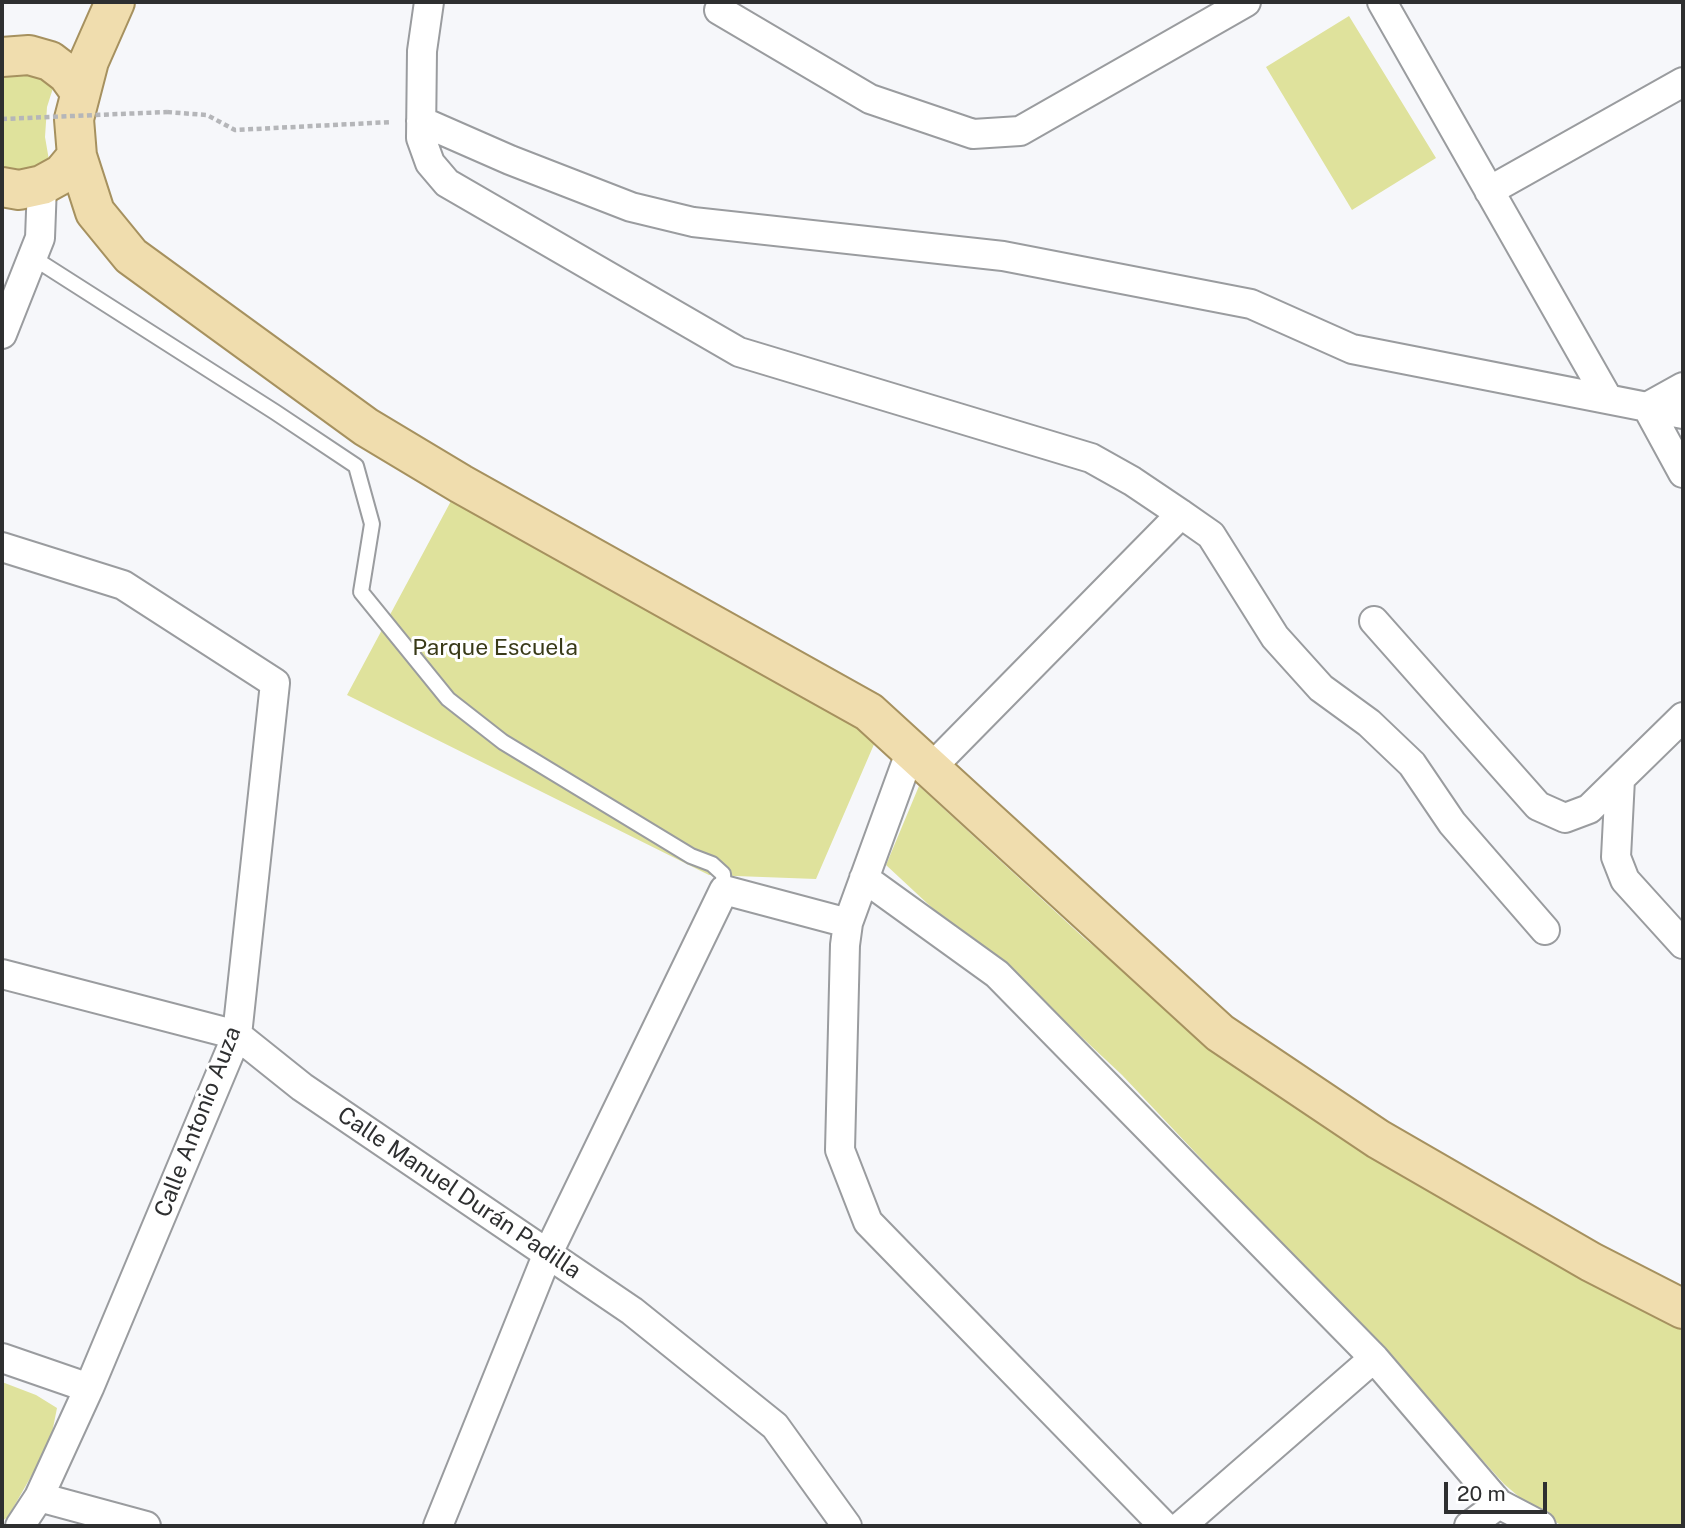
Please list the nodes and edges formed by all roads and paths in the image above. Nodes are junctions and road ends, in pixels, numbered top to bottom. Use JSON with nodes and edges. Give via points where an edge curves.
{"nodes":[{"id":1,"x":115,"y":2,"type":"edge"},
{"id":2,"x":429,"y":2,"type":"edge"},
{"id":3,"x":1246,"y":2,"type":"edge"},
{"id":4,"x":1382,"y":2,"type":"edge"},
{"id":5,"x":719,"y":10,"type":"dead end"},
{"id":6,"x":2,"y":57,"type":"edge"},
{"id":7,"x":1683,"y":82,"type":"edge"},
{"id":8,"x":80,"y":92,"type":"junction"},
{"id":9,"x":2,"y":119,"type":"edge"},
{"id":10,"x":421,"y":121,"type":"junction"},
{"id":11,"x":77,"y":156,"type":"junction"},
{"id":12,"x":42,"y":185,"type":"junction"},
{"id":13,"x":2,"y":187,"type":"edge"},
{"id":14,"x":1489,"y":191,"type":"junction"},
{"id":15,"x":32,"y":257,"type":"junction"},
{"id":16,"x":2,"y":334,"type":"edge"},
{"id":17,"x":1683,"y":387,"type":"edge"},
{"id":18,"x":1608,"y":399,"type":"junction"},
{"id":19,"x":1647,"y":407,"type":"junction"},
{"id":20,"x":1683,"y":414,"type":"edge"},
{"id":21,"x":1683,"y":472,"type":"edge"},
{"id":22,"x":1181,"y":514,"type":"junction"},
{"id":23,"x":2,"y":547,"type":"edge"},
{"id":24,"x":1374,"y":621,"type":"dead end"},
{"id":25,"x":1683,"y":717,"type":"edge"},
{"id":26,"x":921,"y":759,"type":"junction"},
{"id":27,"x":1620,"y":779,"type":"junction"},
{"id":28,"x":864,"y":878,"type":"junction"},
{"id":29,"x":724,"y":890,"type":"junction"},
{"id":30,"x":848,"y":923,"type":"junction"},
{"id":31,"x":1545,"y":930,"type":"dead end"},
{"id":32,"x":1683,"y":944,"type":"edge"},
{"id":33,"x":2,"y":974,"type":"edge"},
{"id":34,"x":237,"y":1035,"type":"junction"},
{"id":35,"x":548,"y":1254,"type":"junction"},
{"id":36,"x":1683,"y":1309,"type":"edge"},
{"id":37,"x":2,"y":1357,"type":"edge"},
{"id":38,"x":1374,"y":1358,"type":"junction"},
{"id":39,"x":89,"y":1388,"type":"junction"},
{"id":40,"x":39,"y":1497,"type":"junction"},
{"id":41,"x":1499,"y":1504,"type":"junction"},
{"id":42,"x":20,"y":1526,"type":"edge"},
{"id":43,"x":146,"y":1526,"type":"edge"},
{"id":44,"x":438,"y":1526,"type":"edge"},
{"id":45,"x":847,"y":1526,"type":"edge"},
{"id":46,"x":1164,"y":1526,"type":"edge"},
{"id":47,"x":1181,"y":1526,"type":"edge"},
{"id":48,"x":1469,"y":1526,"type":"edge"},
{"id":49,"x":1541,"y":1526,"type":"edge"}],
"edges":[{"from":1,"to":8,"type":"main road"},
{"from":2,"to":10,"type":"street","via":[[422,51]]},
{"from":3,"to":5,"type":"street","via":[[1020,131],[973,134],[870,99]]},
{"from":4,"to":14,"type":"street"},
{"from":6,"to":8,"type":"main road","via":[[29,55],[50,61]]},
{"from":7,"to":14,"type":"street"},
{"from":8,"to":11,"type":"main road","via":[[74,119]]},
{"from":9,"to":10,"type":"path","bridge":true,"via":[[167,112],[207,115],[235,130]]},
{"from":10,"to":18,"type":"street","via":[[631,207],[693,222],[1003,256],[1251,304],[1352,349]]},
{"from":10,"to":22,"type":"street","via":[[429,163],[447,183],[739,352],[1090,458]]},
{"from":11,"to":12,"type":"main road","via":[[62,174]]},
{"from":11,"to":26,"type":"main road","via":[[95,212],[131,256],[366,427],[869,712]]},
{"from":12,"to":13,"type":"main road","via":[[19,190]]},
{"from":12,"to":15,"type":"street","via":[[40,238]]},
{"from":14,"to":18,"type":"street"},
{"from":15,"to":16,"type":"street"},
{"from":15,"to":29,"type":"lane","via":[[356,466],[372,524],[361,592],[448,699],[503,742],[691,856],[712,864],[723,874]]},
{"from":17,"to":19,"type":"street"},
{"from":18,"to":19,"type":"street"},
{"from":19,"to":20,"type":"street"},
{"from":19,"to":21,"type":"street"},
{"from":22,"to":26,"type":"street"},
{"from":22,"to":31,"type":"street","via":[[1211,535],[1275,637],[1321,688],[1369,723],[1412,764],[1452,823]]},
{"from":23,"to":34,"type":"street","name":"Calle Antonio Auza","via":[[123,585],[275,683]]},
{"from":24,"to":27,"type":"street","via":[[1538,806],[1565,818],[1589,810]]},
{"from":25,"to":27,"type":"street"},
{"from":26,"to":28,"type":"street"},
{"from":26,"to":36,"type":"main road","via":[[1220,1033],[1378,1139],[1591,1262]]},
{"from":27,"to":32,"type":"street","via":[[1616,857],[1620,868],[1625,880]]},
{"from":28,"to":30,"type":"street"},
{"from":28,"to":38,"type":"street","via":[[997,974]]},
{"from":29,"to":30,"type":"street"},
{"from":29,"to":35,"type":"street"},
{"from":30,"to":46,"type":"street","via":[[840,1150],[869,1222]]},
{"from":33,"to":34,"type":"street","name":"Calle Manuel Durán Padilla"},
{"from":34,"to":35,"type":"street","name":"Calle Manuel Durán Padilla","via":[[302,1087]]},
{"from":34,"to":39,"type":"street","name":"Calle Antonio Auza"},
{"from":35,"to":44,"type":"street"},
{"from":35,"to":45,"type":"street","name":"Calle Manuel Durán Padilla","via":[[632,1311],[775,1426]]},
{"from":37,"to":39,"type":"street"},
{"from":38,"to":41,"type":"street"},
{"from":38,"to":47,"type":"street"},
{"from":39,"to":40,"type":"street","name":"Calle Antonio Auza"},
{"from":40,"to":42,"type":"street","name":"Calle Antonio Auza"},
{"from":40,"to":43,"type":"street"},
{"from":41,"to":48,"type":"street"},
{"from":41,"to":49,"type":"street"}]}
